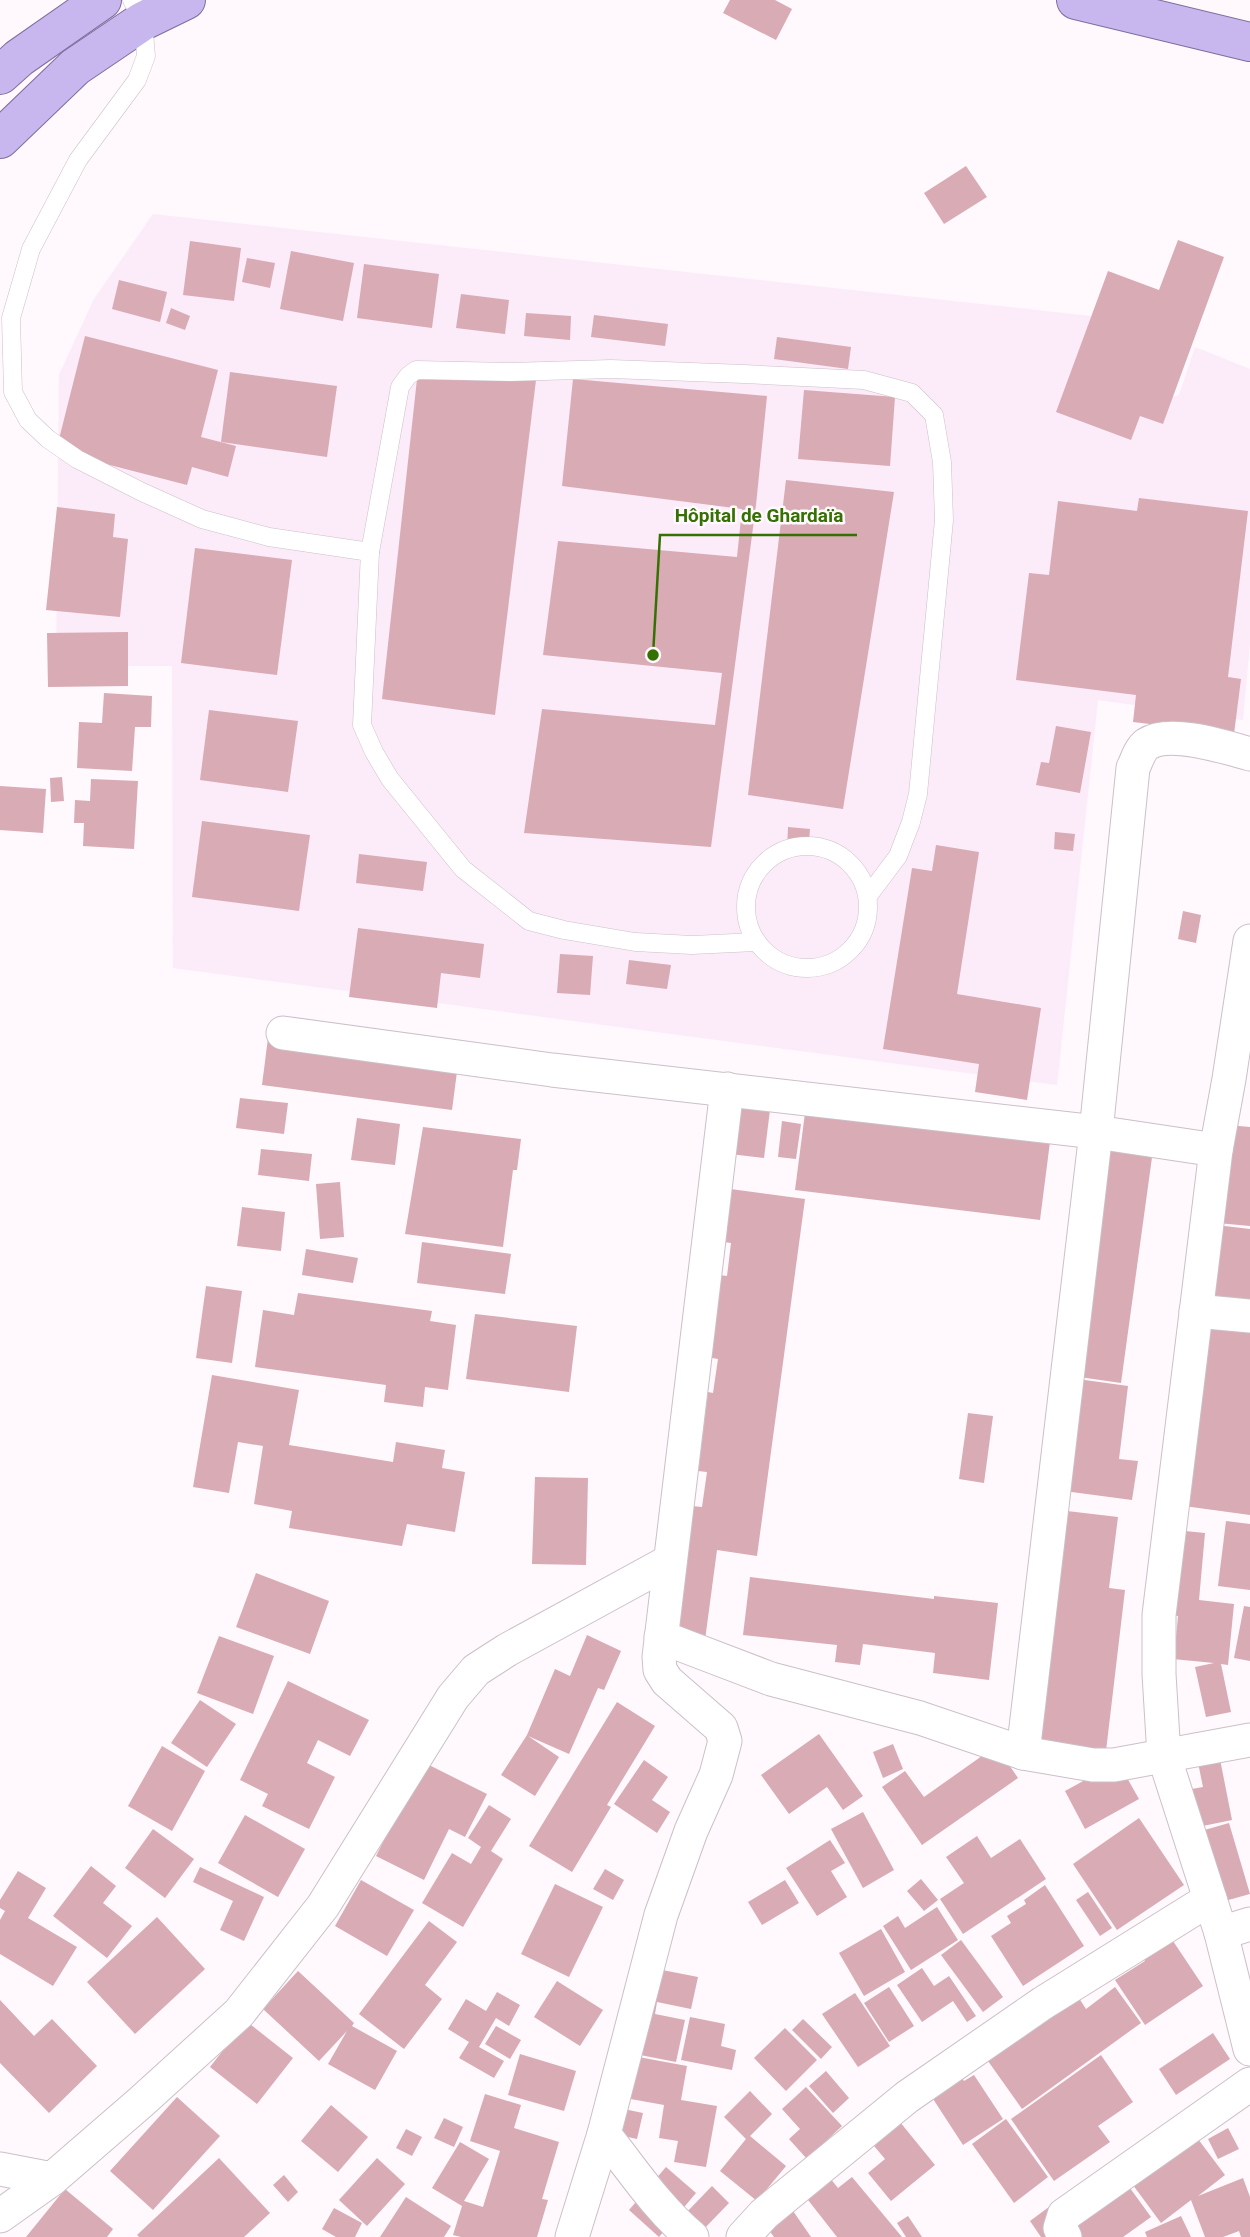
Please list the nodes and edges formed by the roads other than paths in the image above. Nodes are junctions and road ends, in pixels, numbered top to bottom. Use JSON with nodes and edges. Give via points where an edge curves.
{"nodes":[{"id":1,"x":102,"y":0,"type":"edge"},
{"id":2,"x":186,"y":0,"type":"edge"},
{"id":3,"x":1076,"y":0,"type":"edge"},
{"id":4,"x":137,"y":11,"type":"edge"},
{"id":5,"x":1250,"y":42,"type":"edge"},
{"id":6,"x":0,"y":75,"type":"edge"},
{"id":7,"x":0,"y":139,"type":"edge"},
{"id":8,"x":370,"y":552,"type":"junction"},
{"id":9,"x":1250,"y":754,"type":"edge"},
{"id":10,"x":868,"y":896,"type":"junction"},
{"id":11,"x":1250,"y":941,"type":"edge"},
{"id":12,"x":756,"y":942,"type":"junction"},
{"id":13,"x":283,"y":1033,"type":"dead end"},
{"id":14,"x":1240,"y":1088,"type":"edge"},
{"id":15,"x":727,"y":1089,"type":"junction"},
{"id":16,"x":1096,"y":1132,"type":"junction"},
{"id":17,"x":1216,"y":1150,"type":"junction"},
{"id":18,"x":1196,"y":1311,"type":"junction"},
{"id":19,"x":1250,"y":1316,"type":"edge"},
{"id":20,"x":670,"y":1561,"type":"junction"},
{"id":21,"x":661,"y":1637,"type":"junction"},
{"id":22,"x":1250,"y":1741,"type":"edge"},
{"id":23,"x":1023,"y":1753,"type":"junction"},
{"id":24,"x":1164,"y":1756,"type":"junction"},
{"id":25,"x":1210,"y":1899,"type":"junction"},
{"id":26,"x":1235,"y":1928,"type":"edge"},
{"id":27,"x":1250,"y":2049,"type":"edge"},
{"id":28,"x":1250,"y":2084,"type":"edge"},
{"id":29,"x":604,"y":2134,"type":"junction"},
{"id":30,"x":0,"y":2169,"type":"edge"},
{"id":31,"x":51,"y":2179,"type":"junction"},
{"id":32,"x":0,"y":2216,"type":"edge"},
{"id":33,"x":572,"y":2237,"type":"edge"},
{"id":34,"x":692,"y":2237,"type":"edge"},
{"id":35,"x":743,"y":2237,"type":"edge"},
{"id":36,"x":1065,"y":2237,"type":"edge"}],
"edges":[{"from":1,"to":6,"type":"highway"},
{"from":2,"to":4,"type":"highway"},
{"from":3,"to":5,"type":"highway"},
{"from":4,"to":7,"type":"highway"},
{"from":4,"to":8,"type":"lane","via":[[146,56],[137,80],[78,160],[31,249],[11,318],[13,392],[28,420],[77,459],[202,519],[269,537]]},
{"from":8,"to":10,"type":"lane","via":[[400,387],[416,370],[744,374],[864,380],[912,393],[934,415],[942,462],[944,520],[936,622],[918,794],[898,856]]},
{"from":8,"to":12,"type":"lane","via":[[362,725],[390,779],[463,869],[528,921],[564,930],[635,942]]},
{"from":9,"to":16,"type":"street","via":[[1203,742],[1157,739],[1143,748],[1133,768]]},
{"from":10,"to":12,"type":"lane","via":[[860,936],[844,956],[826,965],[788,965]]},
{"from":10,"to":12,"type":"lane","via":[[857,870],[844,857],[818,845],[794,846],[767,859],[756,871],[745,908]]},
{"from":11,"to":14,"type":"street"},
{"from":13,"to":15,"type":"street"},
{"from":14,"to":17,"type":"street"},
{"from":15,"to":16,"type":"street"},
{"from":15,"to":20,"type":"street"},
{"from":16,"to":17,"type":"street"},
{"from":16,"to":23,"type":"street"},
{"from":17,"to":18,"type":"street"},
{"from":18,"to":19,"type":"street"},
{"from":18,"to":24,"type":"street","via":[[1159,1615]]},
{"from":20,"to":21,"type":"street"},
{"from":20,"to":31,"type":"street","via":[[476,1670],[453,1697],[323,1906],[239,2013]]},
{"from":21,"to":23,"type":"street","via":[[771,1679],[920,1718]]},
{"from":21,"to":29,"type":"street","via":[[660,1670],[721,1728],[724,1741],[716,1775],[660,1915]]},
{"from":22,"to":24,"type":"street"},
{"from":23,"to":24,"type":"street","via":[[1093,1765]]},
{"from":24,"to":25,"type":"street"},
{"from":25,"to":26,"type":"street"},
{"from":25,"to":35,"type":"street","via":[[934,2077],[764,2214]]},
{"from":26,"to":27,"type":"street"},
{"from":28,"to":36,"type":"street","via":[[1064,2215],[1060,2228]]},
{"from":29,"to":33,"type":"street"},
{"from":29,"to":34,"type":"street"},
{"from":30,"to":31,"type":"street"},
{"from":31,"to":32,"type":"street"}]}
